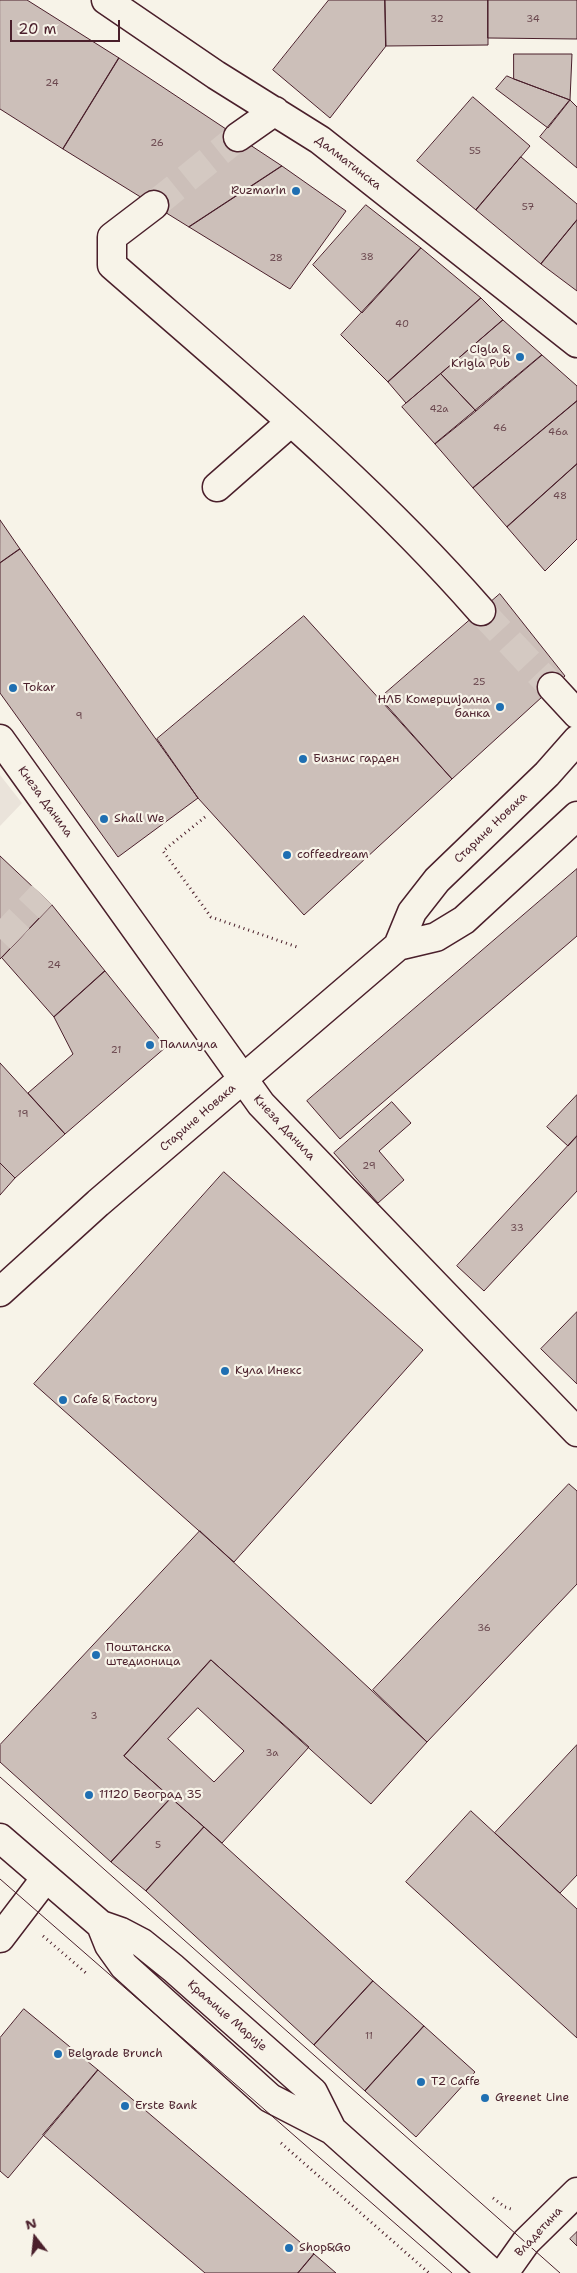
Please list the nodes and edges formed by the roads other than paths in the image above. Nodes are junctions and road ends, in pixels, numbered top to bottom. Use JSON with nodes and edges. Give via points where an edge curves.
{"nodes":[{"id":1,"x":106,"y":0,"type":"edge"},
{"id":2,"x":275,"y":111,"type":"junction"},
{"id":3,"x":238,"y":137,"type":"tunnel mouth"},
{"id":4,"x":154,"y":205,"type":"tunnel mouth"},
{"id":5,"x":577,"y":343,"type":"edge"},
{"id":6,"x":291,"y":422,"type":"junction"},
{"id":7,"x":217,"y":487,"type":"dead end"},
{"id":8,"x":481,"y":611,"type":"tunnel mouth"},
{"id":9,"x":552,"y":687,"type":"tunnel mouth"},
{"id":10,"x":577,"y":714,"type":"edge"},
{"id":11,"x":0,"y":739,"type":"edge"},
{"id":12,"x":577,"y":740,"type":"edge"},
{"id":13,"x":577,"y":816,"type":"edge"},
{"id":14,"x":398,"y":946,"type":"junction"},
{"id":15,"x":242,"y":1080,"type":"junction"},
{"id":16,"x":0,"y":1292,"type":"edge"},
{"id":17,"x":577,"y":1432,"type":"edge"},
{"id":18,"x":0,"y":1838,"type":"edge"},
{"id":19,"x":45,"y":1879,"type":"junction"},
{"id":20,"x":0,"y":1938,"type":"edge"},
{"id":21,"x":577,"y":2192,"type":"edge"},
{"id":22,"x":492,"y":2273,"type":"edge"},
{"id":23,"x":504,"y":2273,"type":"edge"}],
"edges":[{"from":1,"to":2,"type":"main road","name":"Далматинска"},
{"from":2,"to":3,"type":"main road"},
{"from":2,"to":5,"type":"main road","name":"Далматинска","via":[[320,140]]},
{"from":4,"to":6,"type":"main road","via":[[112,237],[112,265]]},
{"from":6,"to":7,"type":"main road"},
{"from":6,"to":8,"type":"main road","via":[[342,466],[451,576]]},
{"from":9,"to":10,"type":"main road"},
{"from":11,"to":15,"type":"main road","name":"Кнеза Данила"},
{"from":12,"to":14,"type":"main road","name":"Старине Новака","via":[[548,774],[437,880],[412,912]]},
{"from":13,"to":14,"type":"main road","name":"Старине Новака","via":[[464,920],[436,937]]},
{"from":14,"to":15,"type":"main road","name":"Старине Новака"},
{"from":15,"to":16,"type":"main road","name":"Старине Новака"},
{"from":15,"to":17,"type":"main road","name":"Кнеза Данила","via":[[261,1104]]},
{"from":18,"to":19,"type":"main road"},
{"from":19,"to":20,"type":"main road"},
{"from":19,"to":22,"type":"main road","via":[[101,1925],[109,1945],[124,1966],[270,2098],[332,2130]]},
{"from":21,"to":23,"type":"main road","name":"Владетина","via":[[526,2242]]}]}
